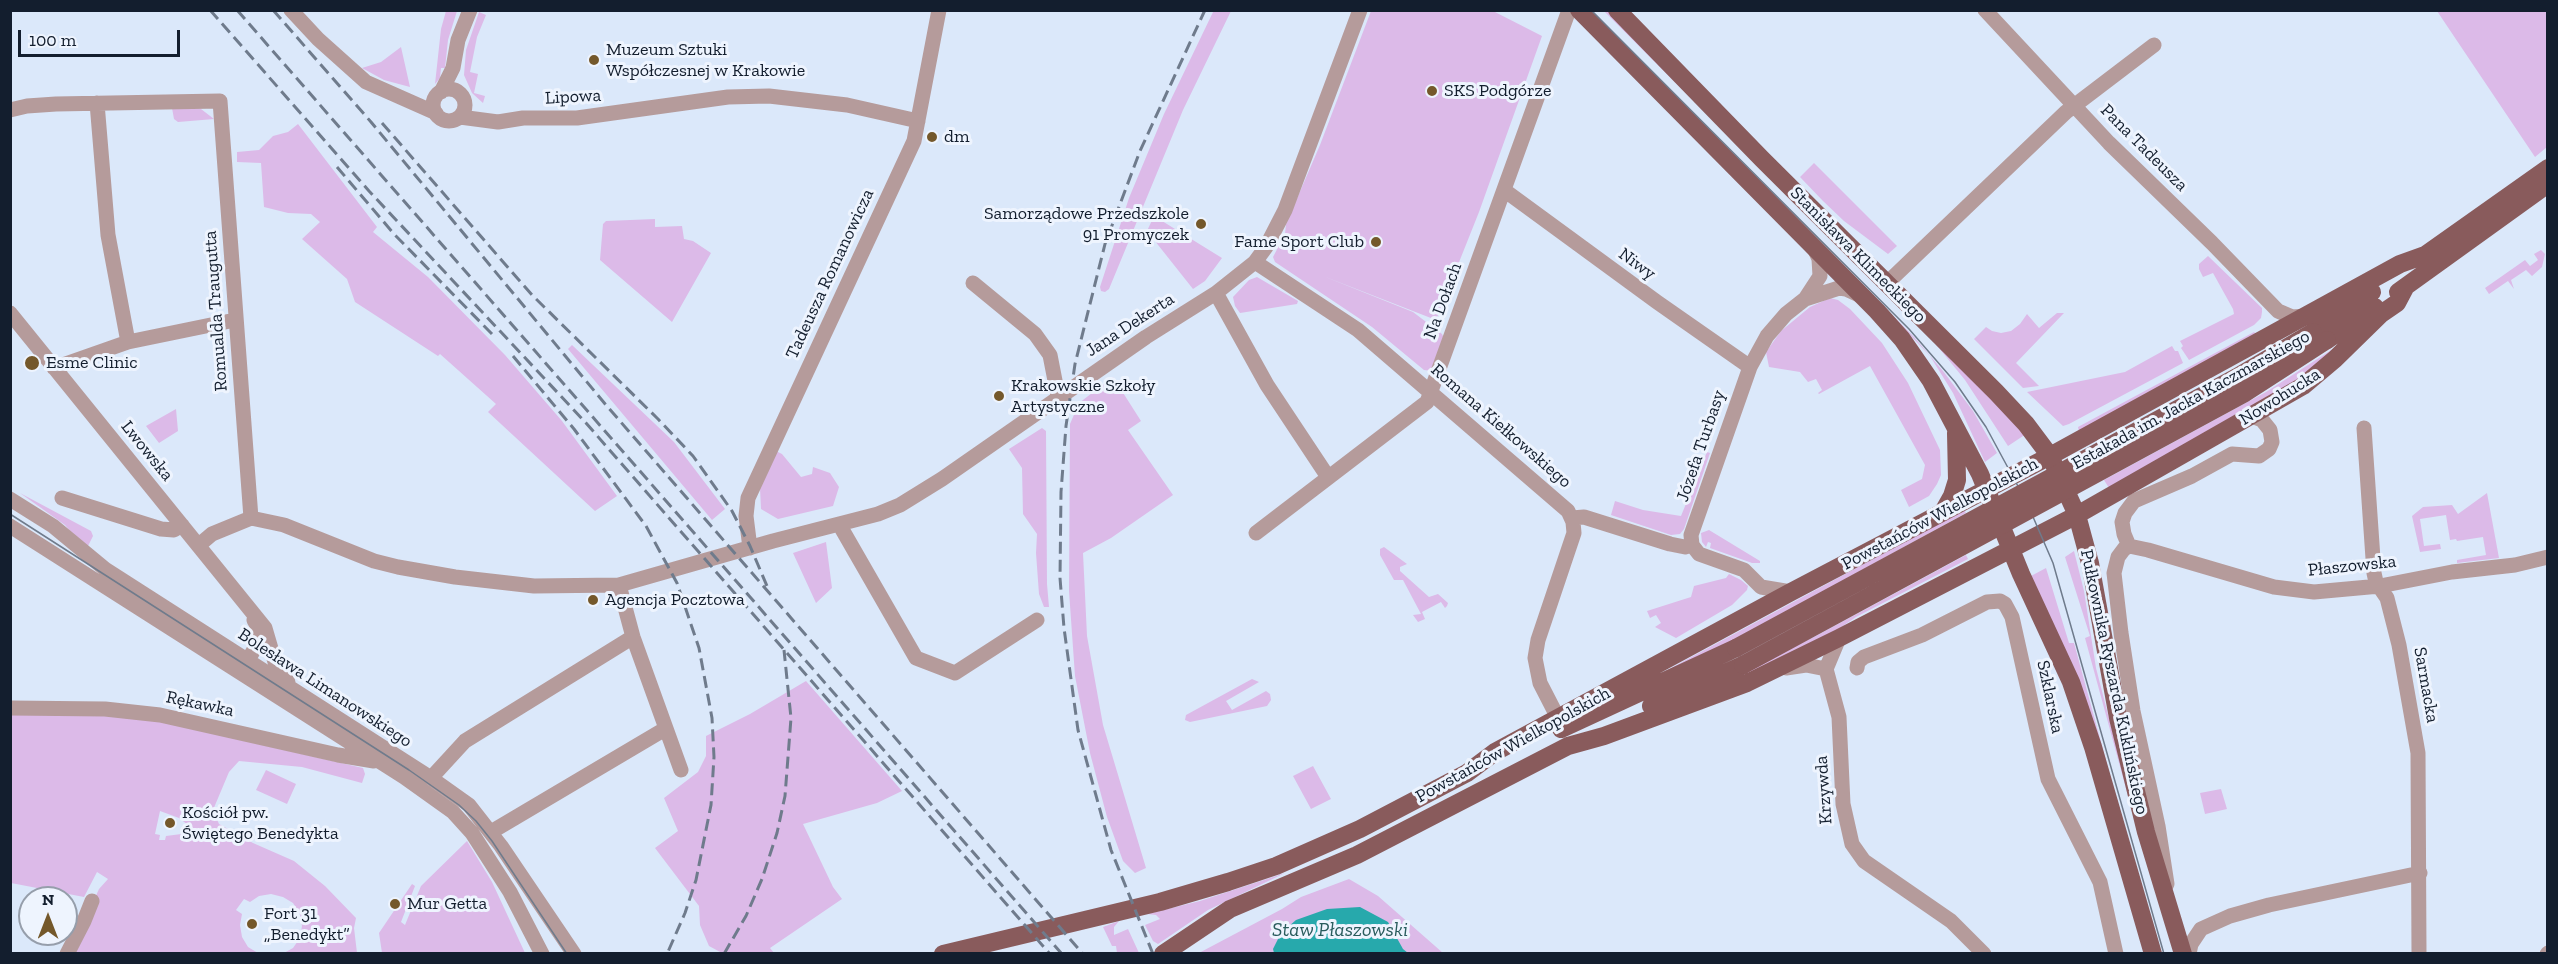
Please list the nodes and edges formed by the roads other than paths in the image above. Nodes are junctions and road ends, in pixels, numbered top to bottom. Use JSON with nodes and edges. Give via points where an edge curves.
{"nodes":[{"id":1,"x":291,"y":10,"type":"edge"},
{"id":2,"x":470,"y":10,"type":"edge"},
{"id":3,"x":939,"y":10,"type":"edge"},
{"id":4,"x":1360,"y":10,"type":"edge"},
{"id":5,"x":1569,"y":10,"type":"edge"},
{"id":6,"x":1579,"y":10,"type":"edge"},
{"id":7,"x":1617,"y":10,"type":"edge"},
{"id":8,"x":1985,"y":10,"type":"edge"},
{"id":9,"x":2154,"y":45,"type":"dead end"},
{"id":10,"x":453,"y":69,"type":"junction"},
{"id":11,"x":463,"y":97,"type":"junction"},
{"id":12,"x":437,"y":101,"type":"junction"},
{"id":13,"x":97,"y":103,"type":"junction"},
{"id":14,"x":2073,"y":106,"type":"junction"},
{"id":15,"x":10,"y":110,"type":"edge"},
{"id":16,"x":460,"y":117,"type":"junction"},
{"id":17,"x":514,"y":119,"type":"junction"},
{"id":18,"x":918,"y":121,"type":"junction"},
{"id":19,"x":2547,"y":168,"type":"edge"},
{"id":20,"x":2547,"y":184,"type":"edge"},
{"id":21,"x":1504,"y":190,"type":"junction"},
{"id":22,"x":1814,"y":248,"type":"junction"},
{"id":23,"x":1255,"y":262,"type":"junction"},
{"id":24,"x":973,"y":283,"type":"dead end"},
{"id":25,"x":1886,"y":284,"type":"junction"},
{"id":26,"x":2406,"y":286,"type":"junction"},
{"id":27,"x":1216,"y":293,"type":"junction"},
{"id":28,"x":1861,"y":296,"type":"junction"},
{"id":29,"x":1805,"y":299,"type":"junction"},
{"id":30,"x":2278,"y":311,"type":"junction"},
{"id":31,"x":10,"y":313,"type":"edge"},
{"id":32,"x":235,"y":320,"type":"junction"},
{"id":33,"x":2316,"y":330,"type":"junction"},
{"id":34,"x":2267,"y":338,"type":"junction"},
{"id":35,"x":128,"y":342,"type":"junction"},
{"id":36,"x":1750,"y":367,"type":"junction"},
{"id":37,"x":54,"y":368,"type":"junction"},
{"id":38,"x":1431,"y":392,"type":"junction"},
{"id":39,"x":1058,"y":396,"type":"junction"},
{"id":40,"x":2252,"y":416,"type":"junction"},
{"id":41,"x":1956,"y":428,"type":"junction"},
{"id":42,"x":2364,"y":428,"type":"dead end"},
{"id":43,"x":2050,"y":456,"type":"junction"},
{"id":44,"x":1328,"y":477,"type":"junction"},
{"id":45,"x":1987,"y":490,"type":"junction"},
{"id":46,"x":62,"y":498,"type":"dead end"},
{"id":47,"x":10,"y":499,"type":"edge"},
{"id":48,"x":1943,"y":512,"type":"junction"},
{"id":49,"x":2077,"y":515,"type":"junction"},
{"id":50,"x":251,"y":518,"type":"junction"},
{"id":51,"x":1572,"y":518,"type":"junction"},
{"id":52,"x":840,"y":524,"type":"junction"},
{"id":53,"x":182,"y":525,"type":"junction"},
{"id":54,"x":10,"y":526,"type":"edge"},
{"id":55,"x":1256,"y":532,"type":"dead end"},
{"id":56,"x":199,"y":545,"type":"junction"},
{"id":57,"x":1692,"y":545,"type":"junction"},
{"id":58,"x":2129,"y":546,"type":"junction"},
{"id":59,"x":750,"y":548,"type":"junction"},
{"id":60,"x":2010,"y":549,"type":"junction"},
{"id":61,"x":2547,"y":557,"type":"edge"},
{"id":62,"x":1968,"y":572,"type":"junction"},
{"id":63,"x":2020,"y":574,"type":"junction"},
{"id":64,"x":619,"y":585,"type":"junction"},
{"id":65,"x":2380,"y":586,"type":"junction"},
{"id":66,"x":1761,"y":587,"type":"junction"},
{"id":67,"x":1791,"y":592,"type":"junction"},
{"id":68,"x":1756,"y":611,"type":"junction"},
{"id":69,"x":252,"y":615,"type":"junction"},
{"id":70,"x":1038,"y":620,"type":"dead end"},
{"id":71,"x":633,"y":637,"type":"junction"},
{"id":72,"x":1839,"y":639,"type":"junction"},
{"id":73,"x":1739,"y":656,"type":"junction"},
{"id":74,"x":248,"y":660,"type":"junction"},
{"id":75,"x":1857,"y":668,"type":"dead end"},
{"id":76,"x":1826,"y":669,"type":"junction"},
{"id":77,"x":1774,"y":670,"type":"junction"},
{"id":78,"x":247,"y":676,"type":"junction"},
{"id":79,"x":297,"y":692,"type":"junction"},
{"id":80,"x":10,"y":708,"type":"edge"},
{"id":81,"x":1558,"y":718,"type":"junction"},
{"id":82,"x":665,"y":729,"type":"junction"},
{"id":83,"x":1568,"y":746,"type":"junction"},
{"id":84,"x":380,"y":762,"type":"junction"},
{"id":85,"x":681,"y":770,"type":"dead end"},
{"id":86,"x":1467,"y":773,"type":"junction"},
{"id":87,"x":431,"y":778,"type":"junction"},
{"id":88,"x":491,"y":832,"type":"junction"},
{"id":89,"x":2420,"y":873,"type":"junction"},
{"id":90,"x":92,"y":901,"type":"dead end"},
{"id":91,"x":2169,"y":910,"type":"junction"},
{"id":92,"x":2201,"y":929,"type":"junction"},
{"id":93,"x":971,"y":951,"type":"edge"},
{"id":94,"x":68,"y":954,"type":"edge"},
{"id":95,"x":542,"y":954,"type":"edge"},
{"id":96,"x":574,"y":954,"type":"edge"},
{"id":97,"x":944,"y":954,"type":"edge"},
{"id":98,"x":1163,"y":954,"type":"edge"},
{"id":99,"x":1984,"y":954,"type":"edge"},
{"id":100,"x":2116,"y":954,"type":"edge"},
{"id":101,"x":2153,"y":954,"type":"edge"},
{"id":102,"x":2183,"y":954,"type":"edge"},
{"id":103,"x":2189,"y":954,"type":"edge"},
{"id":104,"x":2420,"y":954,"type":"edge"}],
"edges":[{"from":1,"to":12,"type":"street","via":[[359,77],[403,98]]},
{"from":2,"to":10,"type":"street","via":[[458,40]]},
{"from":3,"to":18,"type":"street","name":"Tadeusza Romanowicza"},
{"from":4,"to":23,"type":"street","name":"Jana Dekerta","via":[[1286,206]]},
{"from":5,"to":21,"type":"street","name":"Na Dołach"},
{"from":6,"to":22,"type":"main road","name":"Stanisława Klimeckiego"},
{"from":7,"to":25,"type":"main road","name":"Stanisława Klimeckiego"},
{"from":8,"to":14,"type":"street","name":"Pana Tadeusza"},
{"from":9,"to":14,"type":"street"},
{"from":10,"to":11,"type":"street"},
{"from":10,"to":12,"type":"street"},
{"from":11,"to":12,"type":"street","via":[[451,90]]},
{"from":11,"to":16,"type":"street","via":[[465,109]]},
{"from":11,"to":17,"type":"street","name":"Lipowa","via":[[479,110]]},
{"from":12,"to":16,"type":"street","via":[[447,120]]},
{"from":13,"to":15,"type":"street"},
{"from":13,"to":32,"type":"street","name":"Romualda Traugutta","via":[[220,101]]},
{"from":13,"to":35,"type":"street","via":[[108,235]]},
{"from":14,"to":25,"type":"street"},
{"from":14,"to":30,"type":"street","name":"Pana Tadeusza"},
{"from":16,"to":17,"type":"street","name":"Lipowa","via":[[490,122]]},
{"from":17,"to":18,"type":"street","name":"Lipowa","via":[[577,118],[693,101],[769,96],[847,105]]},
{"from":18,"to":59,"type":"street","name":"Tadeusza Romanowicza","via":[[909,153],[748,498]]},
{"from":19,"to":33,"type":"main road","name":"Estakada im. Jacka Kaczmarskiego"},
{"from":20,"to":26,"type":"main road","name":"Nowohucka"},
{"from":21,"to":36,"type":"street","name":"Niwy"},
{"from":21,"to":38,"type":"street","name":"Na Dołach"},
{"from":22,"to":28,"type":"main road","name":"Stanisława Klimeckiego"},
{"from":22,"to":29,"type":"street","name":"Józefa Turbasy","via":[[1820,276]]},
{"from":23,"to":27,"type":"street","name":"Jana Dekerta"},
{"from":23,"to":38,"type":"street","name":"Romana Kiełkowskiego","via":[[1358,330]]},
{"from":24,"to":39,"type":"street","via":[[1035,334],[1050,355]]},
{"from":25,"to":43,"type":"main road","name":"Stanisława Klimeckiego","via":[[2015,412]]},
{"from":26,"to":33,"type":"main road","name":"Estakada im. Jacka Kaczmarskiego"},
{"from":26,"to":40,"type":"main road","name":"Nowohucka","via":[[2397,303],[2321,372]]},
{"from":27,"to":39,"type":"street","name":"Jana Dekerta"},
{"from":27,"to":44,"type":"street","via":[[1267,385]]},
{"from":28,"to":29,"type":"street","name":"Józefa Turbasy","via":[[1839,288]]},
{"from":28,"to":41,"type":"main road","name":"Stanisława Klimeckiego","via":[[1902,339],[1931,381]]},
{"from":29,"to":36,"type":"street","name":"Józefa Turbasy","via":[[1773,328]]},
{"from":30,"to":33,"type":"street"},
{"from":30,"to":34,"type":"street"},
{"from":31,"to":37,"type":"street","name":"Lwowska"},
{"from":32,"to":35,"type":"street"},
{"from":32,"to":50,"type":"street","name":"Romualda Traugutta"},
{"from":33,"to":34,"type":"main road"},
{"from":33,"to":73,"type":"main road","name":"Estakada im. Jacka Kaczmarskiego","bridge":true},
{"from":34,"to":43,"type":"main road"},
{"from":35,"to":37,"type":"street"},
{"from":36,"to":57,"type":"street","name":"Józefa Turbasy","via":[[1696,517]]},
{"from":37,"to":53,"type":"street","name":"Lwowska"},
{"from":38,"to":44,"type":"street","name":"Na Dołach","via":[[1425,405]]},
{"from":38,"to":51,"type":"street","name":"Romana Kiełkowskiego"},
{"from":39,"to":52,"type":"street","name":"Jana Dekerta","via":[[924,491],[878,514]]},
{"from":40,"to":49,"type":"main road","name":"Nowohucka"},
{"from":40,"to":58,"type":"street","via":[[2270,430],[2269,449],[2259,456],[2232,454],[2134,501],[2122,522]]},
{"from":41,"to":45,"type":"main road","name":"Stanisława Klimeckiego"},
{"from":41,"to":48,"type":"main road","via":[[1957,480]]},
{"from":42,"to":65,"type":"street","name":"Sarmacka","via":[[2374,573]]},
{"from":43,"to":45,"type":"main road","name":"Powstańców Wielkopolskich"},
{"from":43,"to":49,"type":"main road","name":"Stanisława Klimeckiego"},
{"from":44,"to":55,"type":"street","name":"Na Dołach"},
{"from":45,"to":48,"type":"main road","name":"Powstańców Wielkopolskich"},
{"from":45,"to":60,"type":"main road","name":"Pułkownika Ryszarda Kuklińskiego"},
{"from":46,"to":53,"type":"street","via":[[161,529],[174,530]]},
{"from":47,"to":74,"type":"street","name":"Bolesława Limanowskiego","via":[[53,526],[105,569]]},
{"from":48,"to":67,"type":"main road","name":"Powstańców Wielkopolskich"},
{"from":49,"to":60,"type":"main road","name":"Nowohucka"},
{"from":49,"to":91,"type":"main road","name":"Pułkownika Ryszarda Kuklińskiego","via":[[2094,579],[2118,718]]},
{"from":50,"to":56,"type":"street","via":[[212,534]]},
{"from":50,"to":64,"type":"street","name":"Jana Dekerta","via":[[284,525],[374,561],[421,571],[534,586]]},
{"from":51,"to":57,"type":"street","via":[[1584,517],[1670,544]]},
{"from":51,"to":81,"type":"street","via":[[1572,538],[1535,658],[1540,683]]},
{"from":52,"to":59,"type":"street","name":"Jana Dekerta"},
{"from":52,"to":70,"type":"street","via":[[916,658],[955,673]]},
{"from":53,"to":56,"type":"street","name":"Lwowska"},
{"from":54,"to":78,"type":"street","name":"Bolesława Limanowskiego"},
{"from":56,"to":69,"type":"street","name":"Lwowska"},
{"from":57,"to":66,"type":"street","via":[[1706,557],[1744,570]]},
{"from":58,"to":65,"type":"street","name":"Płaszowska","via":[[2295,591]]},
{"from":58,"to":91,"type":"street","via":[[2118,557],[2115,582],[2133,711],[2165,863]]},
{"from":59,"to":64,"type":"street","name":"Jana Dekerta"},
{"from":60,"to":62,"type":"main road","name":"Powstańców Wielkopolskich"},
{"from":60,"to":63,"type":"main road","name":"Pułkownika Ryszarda Kuklińskiego"},
{"from":61,"to":65,"type":"street","name":"Płaszowska"},
{"from":62,"to":63,"type":"main road","via":[[2001,568]]},
{"from":62,"to":72,"type":"main road","name":"Powstańców Wielkopolskich"},
{"from":63,"to":101,"type":"main road","name":"Pułkownika Ryszarda Kuklińskiego","via":[[2071,682],[2094,747]]},
{"from":64,"to":71,"type":"street"},
{"from":65,"to":89,"type":"street","name":"Sarmacka","via":[[2399,645],[2418,753]]},
{"from":66,"to":67,"type":"street"},
{"from":66,"to":68,"type":"street"},
{"from":67,"to":68,"type":"main road","name":"Powstańców Wielkopolskich"},
{"from":68,"to":81,"type":"main road","name":"Powstańców Wielkopolskich"},
{"from":69,"to":74,"type":"street","name":"Lwowska","via":[[259,630]]},
{"from":69,"to":79,"type":"street","name":"Lwowska","via":[[265,628],[277,669]]},
{"from":71,"to":82,"type":"street"},
{"from":71,"to":87,"type":"street","via":[[465,741]]},
{"from":72,"to":76,"type":"street"},
{"from":72,"to":77,"type":"main road","name":"Powstańców Wielkopolskich"},
{"from":73,"to":83,"type":"main road","name":"Estakada im. Jacka Kaczmarskiego"},
{"from":73,"to":86,"type":"main road","name":"Estakada im. Jacka Kaczmarskiego"},
{"from":74,"to":78,"type":"street","name":"Lwowska"},
{"from":74,"to":79,"type":"street","name":"Bolesława Limanowskiego"},
{"from":75,"to":100,"type":"street","name":"Szklarska","via":[[1864,657],[1936,629],[1987,602],[2006,604],[2048,779],[2100,882]]},
{"from":76,"to":77,"type":"street","via":[[1806,665]]},
{"from":76,"to":99,"type":"street","name":"Krzywda","via":[[1839,717],[1843,804],[1852,844],[1864,861],[1951,921]]},
{"from":77,"to":83,"type":"main road","name":"Powstańców Wielkopolskich","via":[[1720,694]]},
{"from":78,"to":84,"type":"street","name":"Bolesława Limanowskiego"},
{"from":79,"to":87,"type":"street","name":"Bolesława Limanowskiego"},
{"from":80,"to":84,"type":"street","name":"Rękawka","via":[[105,709],[160,715]]},
{"from":81,"to":86,"type":"main road","name":"Powstańców Wielkopolskich","via":[[1495,752]]},
{"from":82,"to":85,"type":"street"},
{"from":82,"to":88,"type":"street"},
{"from":83,"to":98,"type":"main road","name":"Powstańców Wielkopolskich","via":[[1357,855],[1230,909]]},
{"from":84,"to":95,"type":"street","name":"Bolesława Limanowskiego","via":[[463,822],[510,892]]},
{"from":86,"to":93,"type":"main road","name":"Powstańców Wielkopolskich","via":[[1360,829],[1276,866],[1160,902]]},
{"from":87,"to":88,"type":"street","name":"Bolesława Limanowskiego","via":[[469,805]]},
{"from":88,"to":96,"type":"street","name":"Bolesława Limanowskiego"},
{"from":89,"to":92,"type":"street","via":[[2270,905]]},
{"from":89,"to":104,"type":"street","name":"Sarmacka"},
{"from":90,"to":94,"type":"street"},
{"from":91,"to":92,"type":"street","via":[[2187,927]]},
{"from":91,"to":102,"type":"main road","name":"Pułkownika Ryszarda Kuklińskiego"},
{"from":92,"to":103,"type":"street"},
{"from":93,"to":97,"type":"main road","name":"Powstańców Wielkopolskich"}]}
